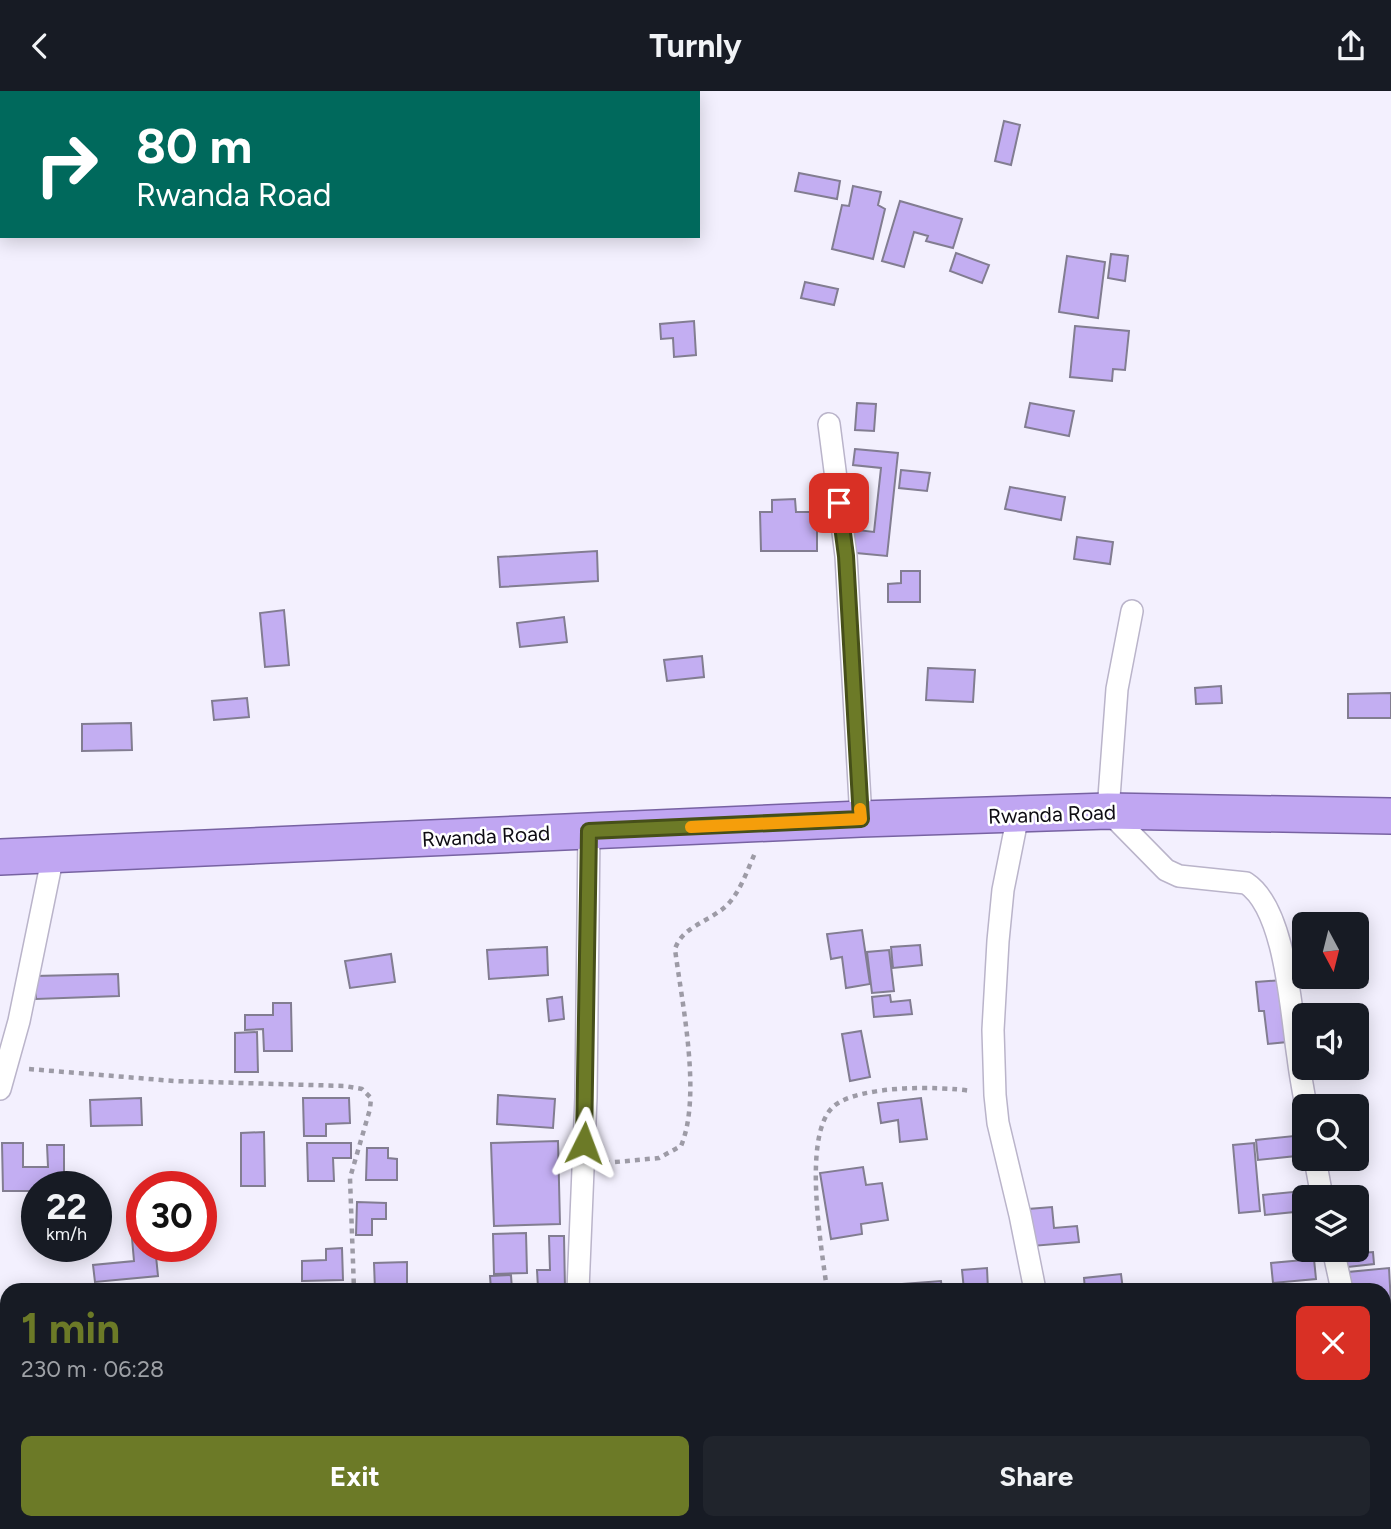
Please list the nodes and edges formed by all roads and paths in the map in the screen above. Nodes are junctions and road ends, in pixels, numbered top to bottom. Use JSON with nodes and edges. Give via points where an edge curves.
{"nodes":[{"id":1,"x":829,"y":424,"type":"dead end"},
{"id":2,"x":1132,"y":611,"type":"dead end"},
{"id":3,"x":1108,"y":811,"type":"junction"},
{"id":4,"x":1018,"y":815,"type":"junction"},
{"id":5,"x":1391,"y":816,"type":"edge"},
{"id":6,"x":861,"y":819,"type":"junction"},
{"id":7,"x":768,"y":824,"type":"junction"},
{"id":8,"x":589,"y":831,"type":"junction"},
{"id":9,"x":53,"y":855,"type":"junction"},
{"id":10,"x":0,"y":857,"type":"edge"},
{"id":11,"x":7,"y":1068,"type":"junction"},
{"id":12,"x":0,"y":1089,"type":"edge"},
{"id":13,"x":1304,"y":1094,"type":"edge"},
{"id":14,"x":995,"y":1095,"type":"junction"},
{"id":15,"x":583,"y":1166,"type":"junction"},
{"id":16,"x":1336,"y":1262,"type":"edge"},
{"id":17,"x":354,"y":1283,"type":"edge"},
{"id":18,"x":578,"y":1283,"type":"edge"},
{"id":19,"x":826,"y":1283,"type":"edge"},
{"id":20,"x":1034,"y":1283,"type":"edge"},
{"id":21,"x":1340,"y":1283,"type":"edge"}],
"edges":[{"from":1,"to":6,"type":"street","via":[[846,556]]},
{"from":2,"to":3,"type":"street","via":[[1118,689]]},
{"from":3,"to":4,"type":"highway","name":"Rwanda Road"},
{"from":3,"to":5,"type":"highway","name":"Rwanda Road"},
{"from":3,"to":13,"type":"street","via":[[1166,870],[1254,888],[1272,920],[1285,962]]},
{"from":4,"to":6,"type":"highway","name":"Rwanda Road"},
{"from":4,"to":14,"type":"street","via":[[998,941]]},
{"from":6,"to":7,"type":"highway","name":"Rwanda Road"},
{"from":7,"to":8,"type":"highway","name":"Rwanda Road"},
{"from":7,"to":15,"type":"path","via":[[727,906],[679,938],[675,950],[691,1079],[691,1111],[681,1146],[659,1157]]},
{"from":8,"to":9,"type":"highway","name":"Rwanda Road"},
{"from":8,"to":15,"type":"street"},
{"from":9,"to":10,"type":"highway","name":"Rwanda Road"},
{"from":9,"to":11,"type":"street"},
{"from":11,"to":12,"type":"street"},
{"from":11,"to":17,"type":"path","via":[[362,1089],[371,1098],[350,1178]]},
{"from":14,"to":19,"type":"path","via":[[919,1087],[848,1098],[833,1107],[821,1134],[814,1175]]},
{"from":14,"to":20,"type":"street"},
{"from":15,"to":18,"type":"street"},
{"from":16,"to":21,"type":"street"}]}
